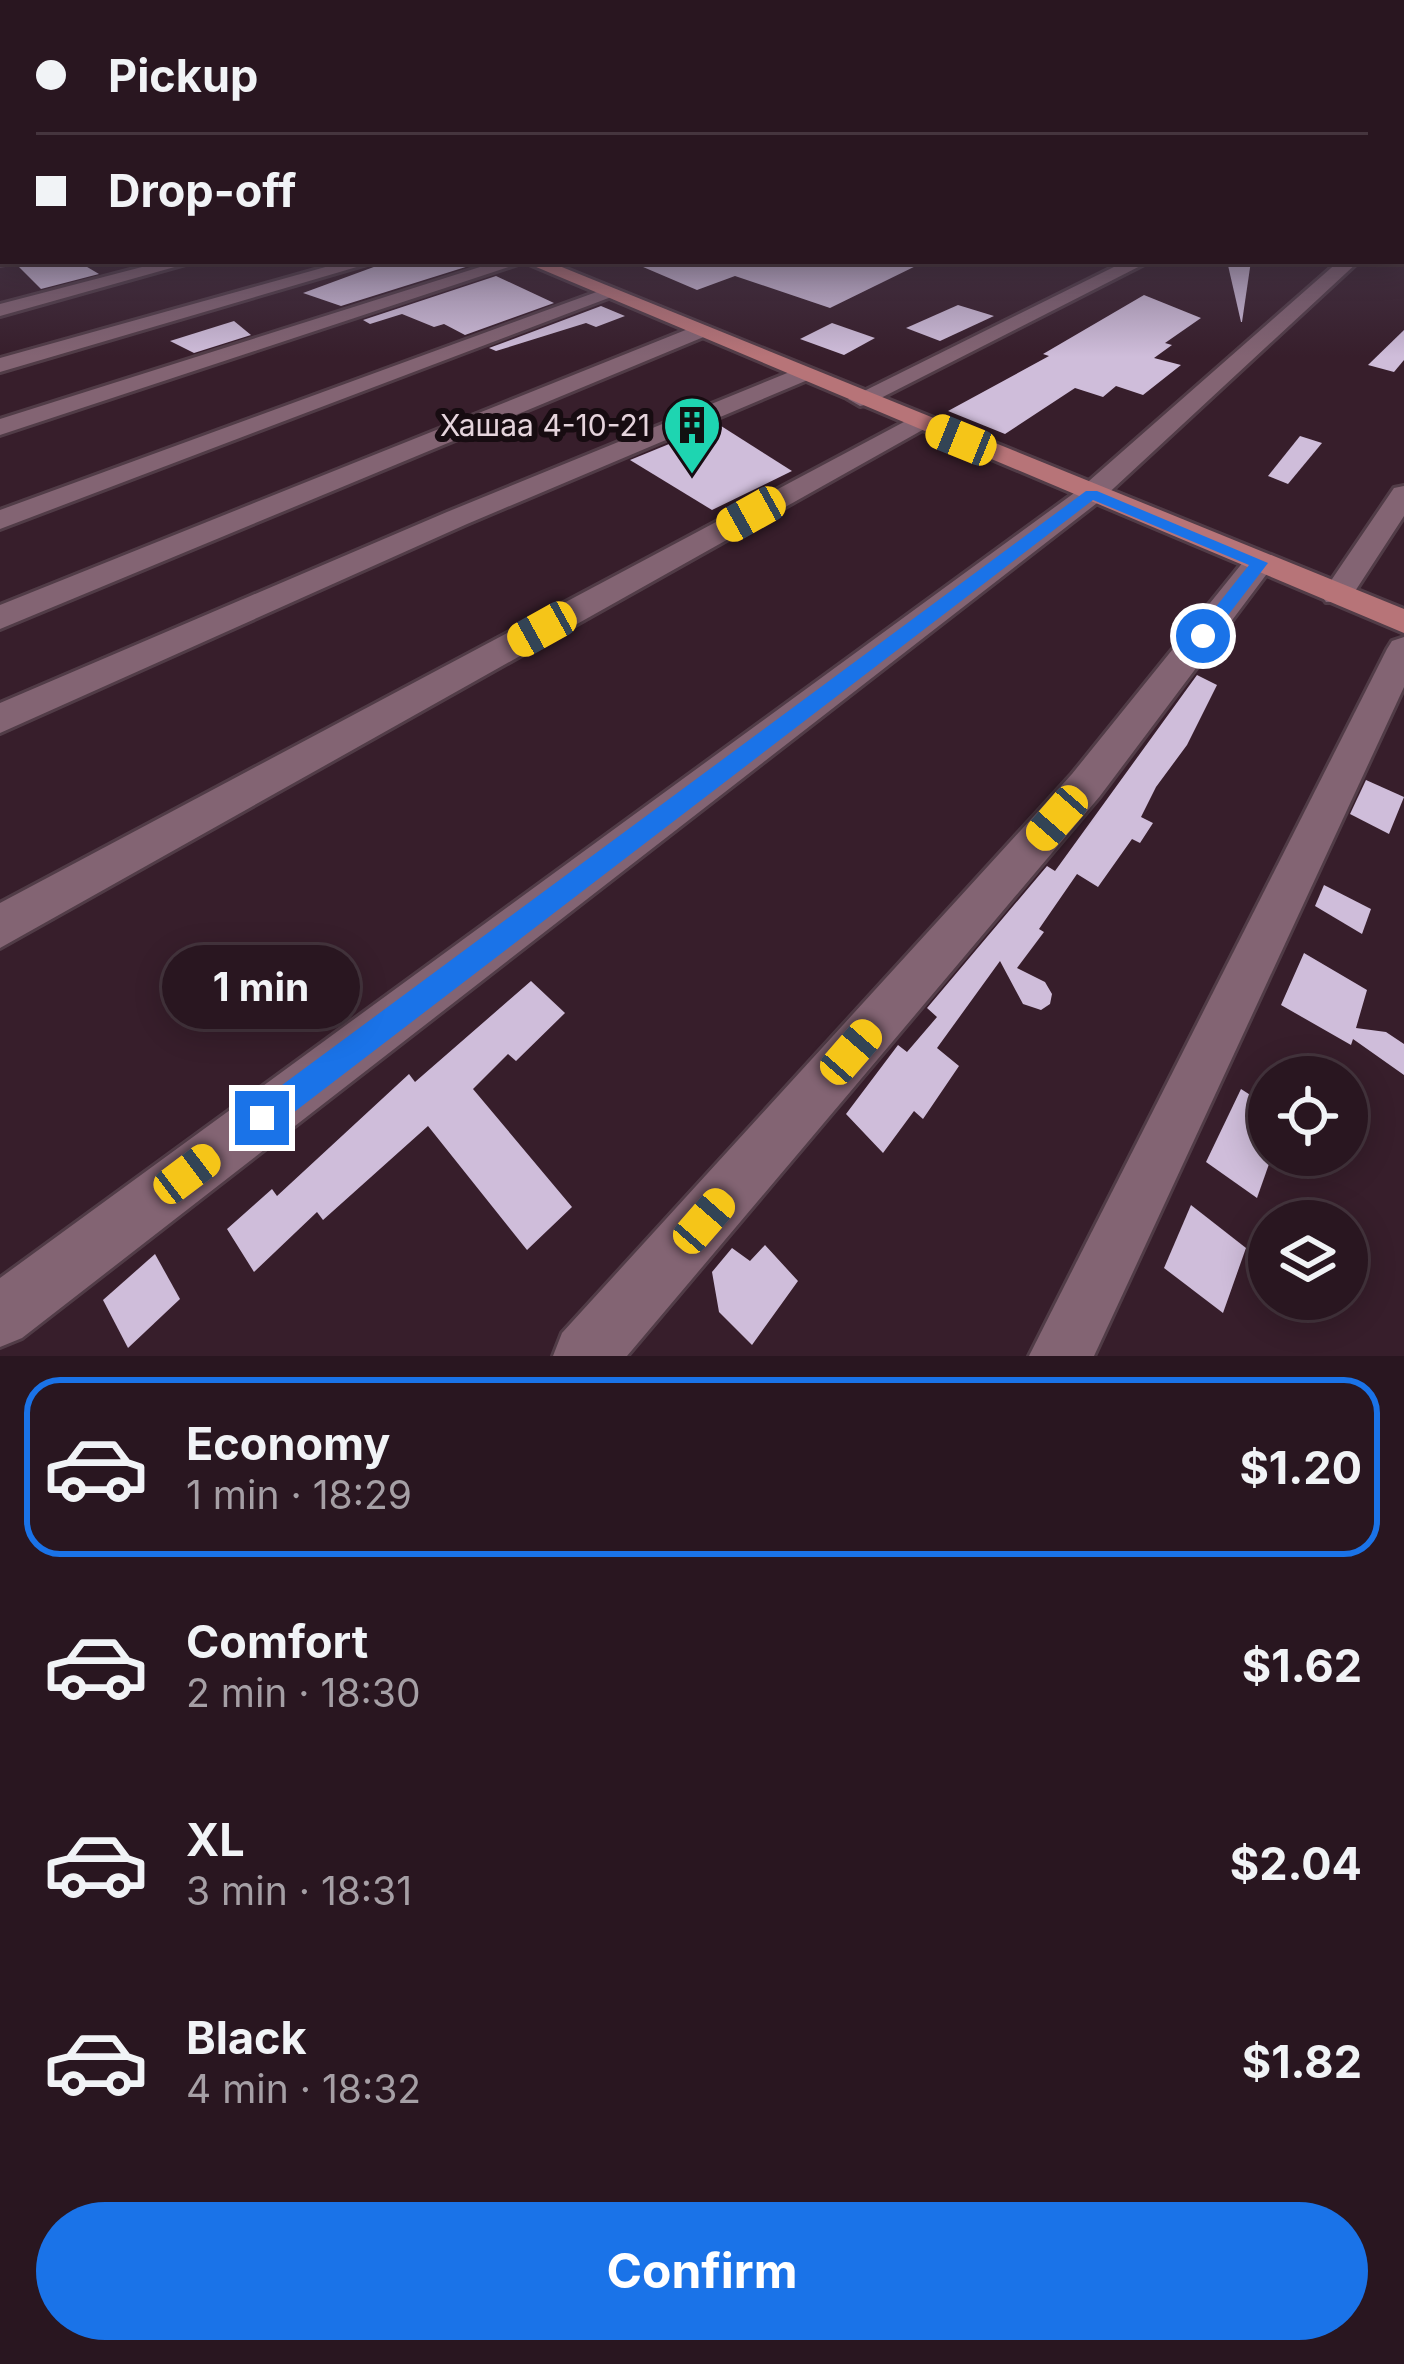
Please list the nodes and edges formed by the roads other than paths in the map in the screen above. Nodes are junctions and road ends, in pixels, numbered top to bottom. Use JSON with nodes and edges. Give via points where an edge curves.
{"nodes":[{"id":1,"x":176,"y":264,"type":"edge"},
{"id":2,"x":357,"y":264,"type":"edge"},
{"id":3,"x":509,"y":264,"type":"edge"},
{"id":4,"x":538,"y":264,"type":"edge"},
{"id":5,"x":1135,"y":264,"type":"edge"},
{"id":6,"x":1346,"y":264,"type":"edge"},
{"id":7,"x":609,"y":294,"type":"junction"},
{"id":8,"x":0,"y":310,"type":"edge"},
{"id":9,"x":698,"y":331,"type":"junction"},
{"id":10,"x":0,"y":365,"type":"edge"},
{"id":11,"x":802,"y":374,"type":"junction"},
{"id":12,"x":860,"y":399,"type":"junction"},
{"id":13,"x":917,"y":423,"type":"junction"},
{"id":14,"x":0,"y":427,"type":"edge"},
{"id":15,"x":1091,"y":494,"type":"junction"},
{"id":16,"x":1404,"y":494,"type":"edge"},
{"id":17,"x":0,"y":520,"type":"edge"},
{"id":18,"x":1259,"y":563,"type":"junction"},
{"id":19,"x":1337,"y":595,"type":"junction"},
{"id":20,"x":0,"y":618,"type":"edge"},
{"id":21,"x":1404,"y":622,"type":"edge"},
{"id":22,"x":1404,"y":650,"type":"edge"},
{"id":23,"x":0,"y":719,"type":"edge"},
{"id":24,"x":0,"y":927,"type":"edge"},
{"id":25,"x":0,"y":1316,"type":"edge"},
{"id":26,"x":585,"y":1356,"type":"edge"},
{"id":27,"x":1061,"y":1356,"type":"edge"}],
"edges":[{"from":1,"to":8,"type":"street"},
{"from":2,"to":10,"type":"street"},
{"from":3,"to":14,"type":"street"},
{"from":4,"to":7,"type":"main road"},
{"from":5,"to":12,"type":"street"},
{"from":6,"to":15,"type":"street"},
{"from":7,"to":9,"type":"main road"},
{"from":7,"to":17,"type":"street"},
{"from":9,"to":11,"type":"main road"},
{"from":9,"to":20,"type":"street"},
{"from":11,"to":12,"type":"main road"},
{"from":11,"to":23,"type":"street"},
{"from":12,"to":13,"type":"main road"},
{"from":13,"to":15,"type":"main road"},
{"from":13,"to":24,"type":"street"},
{"from":15,"to":18,"type":"main road"},
{"from":15,"to":25,"type":"street"},
{"from":16,"to":19,"type":"street"},
{"from":18,"to":19,"type":"main road"},
{"from":18,"to":26,"type":"street","via":[[1086,785]]},
{"from":19,"to":21,"type":"main road"},
{"from":22,"to":27,"type":"street"}]}
